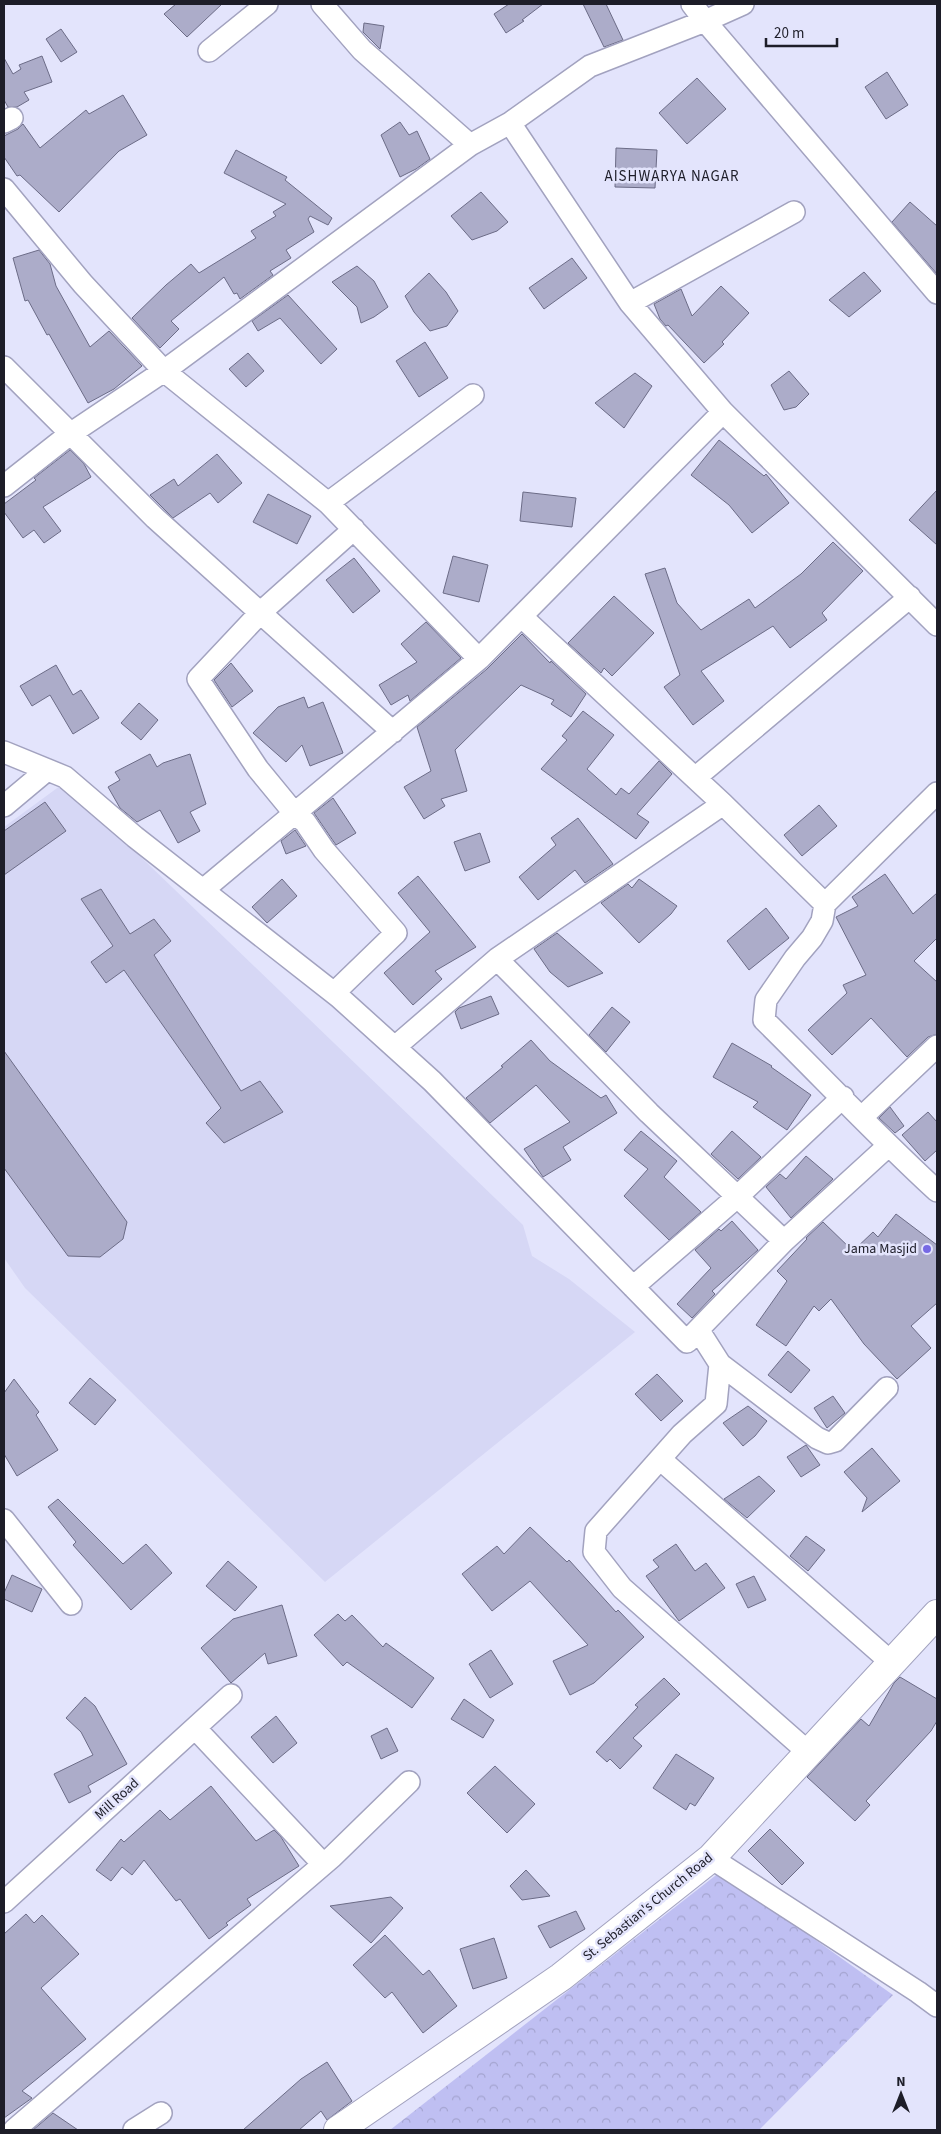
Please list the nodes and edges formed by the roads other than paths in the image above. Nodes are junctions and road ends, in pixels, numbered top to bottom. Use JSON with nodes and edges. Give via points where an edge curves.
{"nodes":[{"id":1,"x":267,"y":4,"type":"edge"},
{"id":2,"x":322,"y":4,"type":"edge"},
{"id":3,"x":692,"y":4,"type":"edge"},
{"id":4,"x":743,"y":4,"type":"edge"},
{"id":5,"x":705,"y":21,"type":"junction"},
{"id":6,"x":209,"y":51,"type":"dead end"},
{"id":7,"x":510,"y":123,"type":"junction"},
{"id":8,"x":470,"y":145,"type":"junction"},
{"id":9,"x":4,"y":189,"type":"edge"},
{"id":10,"x":794,"y":212,"type":"dead end"},
{"id":11,"x":937,"y":293,"type":"edge"},
{"id":12,"x":630,"y":303,"type":"junction"},
{"id":13,"x":4,"y":367,"type":"edge"},
{"id":14,"x":164,"y":371,"type":"junction"},
{"id":15,"x":473,"y":395,"type":"dead end"},
{"id":16,"x":723,"y":412,"type":"junction"},
{"id":17,"x":70,"y":434,"type":"junction"},
{"id":18,"x":4,"y":486,"type":"edge"},
{"id":19,"x":328,"y":503,"type":"junction"},
{"id":20,"x":354,"y":529,"type":"junction"},
{"id":21,"x":910,"y":597,"type":"junction"},
{"id":22,"x":261,"y":612,"type":"junction"},
{"id":23,"x":522,"y":616,"type":"junction"},
{"id":24,"x":937,"y":625,"type":"edge"},
{"id":25,"x":479,"y":659,"type":"junction"},
{"id":26,"x":393,"y":732,"type":"junction"},
{"id":27,"x":4,"y":752,"type":"edge"},
{"id":28,"x":47,"y":770,"type":"junction"},
{"id":29,"x":695,"y":778,"type":"junction"},
{"id":30,"x":937,"y":793,"type":"edge"},
{"id":31,"x":723,"y":804,"type":"junction"},
{"id":32,"x":4,"y":806,"type":"edge"},
{"id":33,"x":295,"y":814,"type":"junction"},
{"id":34,"x":202,"y":890,"type":"junction"},
{"id":35,"x":825,"y":904,"type":"junction"},
{"id":36,"x":497,"y":960,"type":"junction"},
{"id":37,"x":334,"y":993,"type":"junction"},
{"id":38,"x":937,"y":1046,"type":"edge"},
{"id":39,"x":395,"y":1048,"type":"junction"},
{"id":40,"x":843,"y":1097,"type":"junction"},
{"id":41,"x":862,"y":1117,"type":"junction"},
{"id":42,"x":888,"y":1146,"type":"junction"},
{"id":43,"x":937,"y":1191,"type":"edge"},
{"id":44,"x":737,"y":1197,"type":"junction"},
{"id":45,"x":784,"y":1241,"type":"junction"},
{"id":46,"x":633,"y":1287,"type":"junction"},
{"id":47,"x":687,"y":1342,"type":"junction"},
{"id":48,"x":720,"y":1364,"type":"junction"},
{"id":49,"x":887,"y":1388,"type":"dead end"},
{"id":50,"x":660,"y":1459,"type":"junction"},
{"id":51,"x":4,"y":1520,"type":"edge"},
{"id":52,"x":71,"y":1604,"type":"dead end"},
{"id":53,"x":937,"y":1614,"type":"edge"},
{"id":54,"x":892,"y":1663,"type":"junction"},
{"id":55,"x":231,"y":1695,"type":"dead end"},
{"id":56,"x":195,"y":1728,"type":"junction"},
{"id":57,"x":808,"y":1752,"type":"junction"},
{"id":58,"x":409,"y":1782,"type":"dead end"},
{"id":59,"x":711,"y":1858,"type":"junction"},
{"id":60,"x":323,"y":1864,"type":"junction"},
{"id":61,"x":4,"y":1902,"type":"edge"},
{"id":62,"x":937,"y":2006,"type":"edge"},
{"id":63,"x":162,"y":2113,"type":"dead end"},
{"id":64,"x":14,"y":2130,"type":"edge"},
{"id":65,"x":134,"y":2130,"type":"edge"},
{"id":66,"x":338,"y":2130,"type":"edge"}],
"edges":[{"from":1,"to":6,"type":"street"},
{"from":2,"to":8,"type":"street","via":[[362,50]]},
{"from":3,"to":5,"type":"street"},
{"from":4,"to":5,"type":"street"},
{"from":5,"to":7,"type":"street","via":[[590,66]]},
{"from":5,"to":11,"type":"street"},
{"from":7,"to":8,"type":"street"},
{"from":7,"to":12,"type":"street"},
{"from":8,"to":14,"type":"street"},
{"from":9,"to":14,"type":"street","via":[[83,284]]},
{"from":10,"to":12,"type":"street"},
{"from":12,"to":16,"type":"street"},
{"from":13,"to":17,"type":"street"},
{"from":14,"to":17,"type":"street"},
{"from":14,"to":19,"type":"street"},
{"from":15,"to":19,"type":"street"},
{"from":16,"to":21,"type":"street"},
{"from":16,"to":23,"type":"street"},
{"from":17,"to":18,"type":"street"},
{"from":17,"to":22,"type":"street","via":[[155,518]]},
{"from":19,"to":20,"type":"street"},
{"from":20,"to":22,"type":"street"},
{"from":20,"to":25,"type":"street"},
{"from":21,"to":24,"type":"street"},
{"from":21,"to":29,"type":"street"},
{"from":22,"to":26,"type":"street"},
{"from":22,"to":33,"type":"street","via":[[198,679],[258,768]]},
{"from":23,"to":25,"type":"street"},
{"from":23,"to":29,"type":"street"},
{"from":25,"to":26,"type":"street"},
{"from":26,"to":33,"type":"street"},
{"from":27,"to":28,"type":"street"},
{"from":28,"to":32,"type":"street"},
{"from":28,"to":34,"type":"street","via":[[65,777]]},
{"from":29,"to":31,"type":"street"},
{"from":30,"to":35,"type":"street"},
{"from":31,"to":35,"type":"street"},
{"from":31,"to":36,"type":"street"},
{"from":33,"to":34,"type":"street"},
{"from":33,"to":37,"type":"street","via":[[396,933]]},
{"from":34,"to":37,"type":"street"},
{"from":35,"to":40,"type":"street","via":[[822,921],[812,938],[766,1000],[764,1020]]},
{"from":36,"to":39,"type":"street"},
{"from":36,"to":44,"type":"street"},
{"from":37,"to":39,"type":"street"},
{"from":38,"to":41,"type":"street"},
{"from":39,"to":46,"type":"street","via":[[432,1081]]},
{"from":40,"to":41,"type":"street"},
{"from":40,"to":44,"type":"street"},
{"from":41,"to":42,"type":"street"},
{"from":42,"to":43,"type":"street"},
{"from":42,"to":45,"type":"street"},
{"from":44,"to":45,"type":"street"},
{"from":44,"to":46,"type":"street"},
{"from":45,"to":47,"type":"street"},
{"from":46,"to":47,"type":"street"},
{"from":47,"to":48,"type":"street","via":[[699,1331]]},
{"from":48,"to":49,"type":"street","via":[[828,1443],[834,1441]]},
{"from":48,"to":50,"type":"street","via":[[716,1404]]},
{"from":50,"to":54,"type":"street"},
{"from":50,"to":57,"type":"street","via":[[596,1531],[594,1552],[622,1588]]},
{"from":51,"to":52,"type":"street"},
{"from":53,"to":54,"type":"street","name":"St. Sebastian's Church Road"},
{"from":54,"to":57,"type":"street","name":"St. Sebastian's Church Road"},
{"from":55,"to":56,"type":"street","name":"Mill Road"},
{"from":56,"to":60,"type":"street"},
{"from":56,"to":61,"type":"street","name":"Mill Road"},
{"from":57,"to":59,"type":"street","name":"St. Sebastian's Church Road"},
{"from":58,"to":60,"type":"street"},
{"from":59,"to":62,"type":"street"},
{"from":59,"to":66,"type":"street","name":"St. Sebastian's Church Road","via":[[561,1977]]},
{"from":60,"to":64,"type":"street"},
{"from":63,"to":65,"type":"street"}]}
